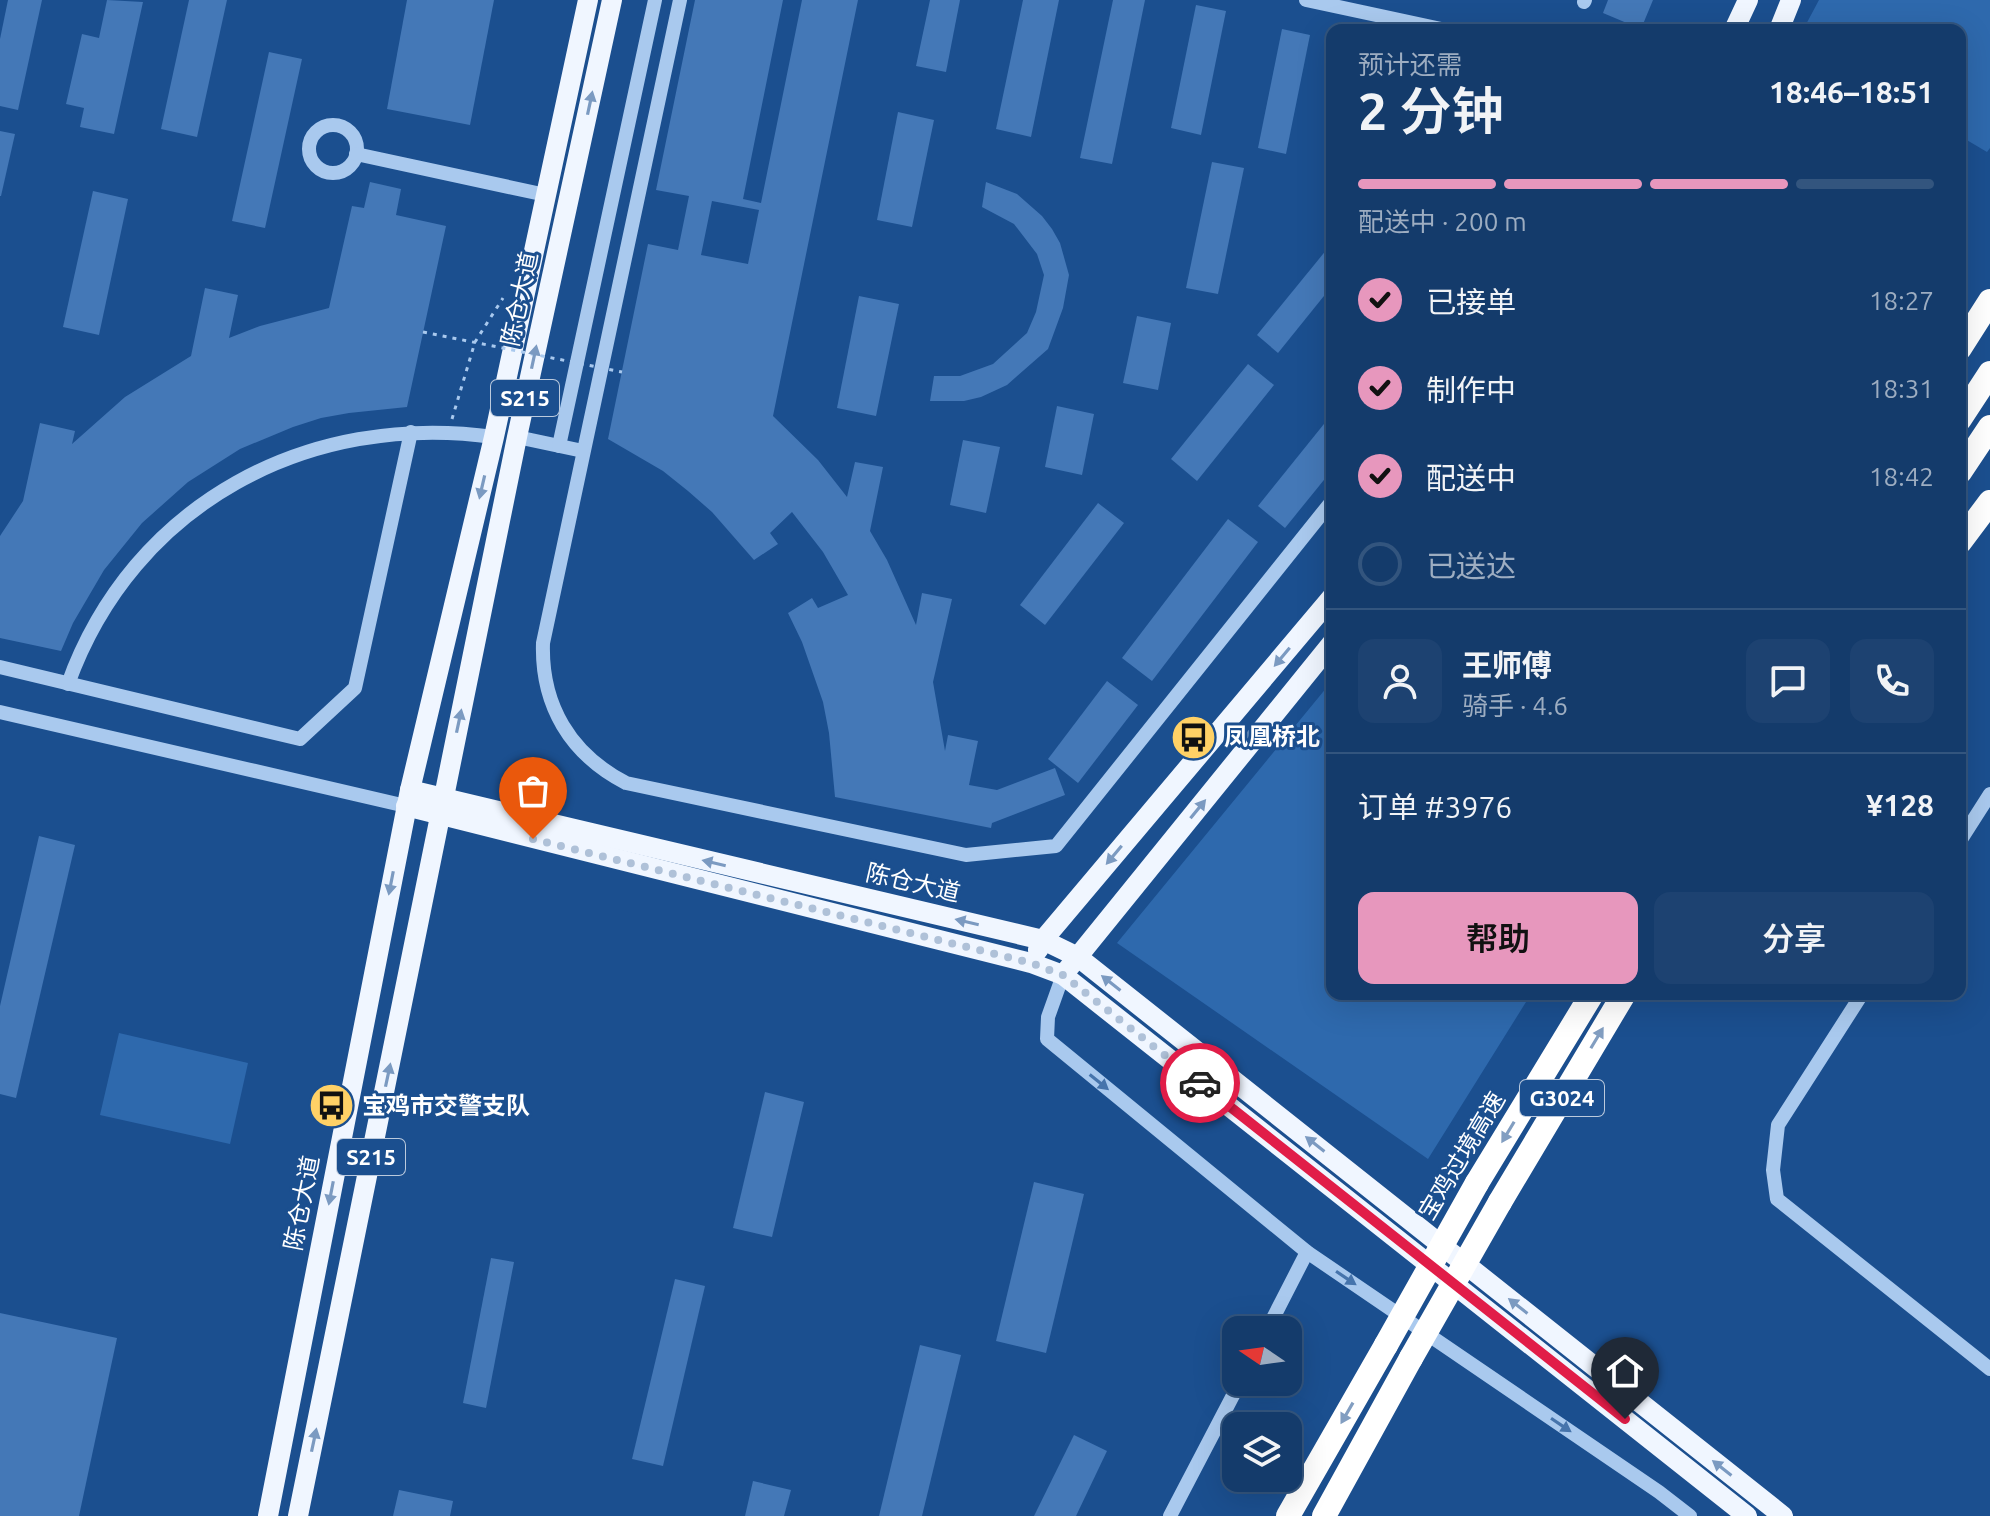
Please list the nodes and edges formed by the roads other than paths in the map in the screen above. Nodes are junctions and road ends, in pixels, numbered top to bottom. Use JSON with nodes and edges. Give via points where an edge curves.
{"nodes":[{"id":1,"x":588,"y":0,"type":"edge"},
{"id":2,"x":612,"y":0,"type":"edge"},
{"id":3,"x":655,"y":0,"type":"edge"},
{"id":4,"x":680,"y":0,"type":"edge"},
{"id":5,"x":1306,"y":0,"type":"edge"},
{"id":6,"x":1748,"y":0,"type":"edge"},
{"id":7,"x":1791,"y":0,"type":"edge"},
{"id":8,"x":1418,"y":24,"type":"edge"},
{"id":9,"x":1737,"y":24,"type":"edge"},
{"id":10,"x":1781,"y":24,"type":"edge"},
{"id":11,"x":356,"y":154,"type":"dead end"},
{"id":12,"x":546,"y":195,"type":"junction"},
{"id":13,"x":1990,"y":301,"type":"edge"},
{"id":14,"x":1966,"y":339,"type":"edge"},
{"id":15,"x":1990,"y":373,"type":"edge"},
{"id":16,"x":1966,"y":410,"type":"edge"},
{"id":17,"x":1990,"y":427,"type":"edge"},
{"id":18,"x":411,"y":432,"type":"junction"},
{"id":19,"x":494,"y":437,"type":"junction"},
{"id":20,"x":517,"y":437,"type":"junction"},
{"id":21,"x":559,"y":446,"type":"junction"},
{"id":22,"x":583,"y":451,"type":"junction"},
{"id":23,"x":1966,"y":463,"type":"edge"},
{"id":24,"x":1990,"y":502,"type":"edge"},
{"id":25,"x":1326,"y":508,"type":"edge"},
{"id":26,"x":1966,"y":534,"type":"edge"},
{"id":27,"x":1326,"y":604,"type":"edge"},
{"id":28,"x":1326,"y":650,"type":"edge"},
{"id":29,"x":0,"y":667,"type":"edge"},
{"id":30,"x":68,"y":684,"type":"junction"},
{"id":31,"x":0,"y":712,"type":"edge"},
{"id":32,"x":1990,"y":794,"type":"edge"},
{"id":33,"x":408,"y":798,"type":"junction"},
{"id":34,"x":442,"y":807,"type":"junction"},
{"id":35,"x":1966,"y":832,"type":"edge"},
{"id":36,"x":1043,"y":940,"type":"junction"},
{"id":37,"x":1078,"y":957,"type":"junction"},
{"id":38,"x":1031,"y":963,"type":"junction"},
{"id":39,"x":1063,"y":975,"type":"junction"},
{"id":40,"x":1588,"y":1000,"type":"edge"},
{"id":41,"x":1620,"y":1000,"type":"edge"},
{"id":42,"x":1858,"y":1000,"type":"edge"},
{"id":43,"x":1307,"y":1252,"type":"junction"},
{"id":44,"x":1274,"y":1316,"type":"edge"},
{"id":45,"x":1990,"y":1369,"type":"edge"},
{"id":46,"x":1233,"y":1396,"type":"edge"},
{"id":47,"x":268,"y":1516,"type":"edge"},
{"id":48,"x":298,"y":1516,"type":"edge"},
{"id":49,"x":1170,"y":1516,"type":"edge"},
{"id":50,"x":1288,"y":1516,"type":"edge"},
{"id":51,"x":1324,"y":1516,"type":"edge"},
{"id":52,"x":1690,"y":1516,"type":"edge"},
{"id":53,"x":1747,"y":1516,"type":"edge"},
{"id":54,"x":1783,"y":1516,"type":"edge"}],
"edges":[{"from":1,"to":12,"type":"main road","name":"陈仓大道","number":"S215"},
{"from":20,"to":2,"type":"main road","name":"陈仓大道","number":"S215","one_way":true},
{"from":3,"to":21,"type":"street"},
{"from":4,"to":22,"type":"street"},
{"from":5,"to":8,"type":"street"},
{"from":6,"to":9,"type":"main road"},
{"from":7,"to":10,"type":"main road"},
{"from":11,"to":12,"type":"street"},
{"from":12,"to":19,"type":"main road","name":"陈仓大道","number":"S215"},
{"from":13,"to":14,"type":"highway"},
{"from":15,"to":16,"type":"highway"},
{"from":17,"to":23,"type":"highway"},
{"from":18,"to":19,"type":"street"},
{"from":18,"to":30,"type":"street","via":[[339,442],[295,455],[252,474],[197,509],[127,577],[91,632]]},
{"from":18,"to":30,"type":"street","via":[[355,688],[300,739]]},
{"from":19,"to":33,"type":"main road","name":"陈仓大道","number":"S215","one_way":true},
{"from":20,"to":21,"type":"street"},
{"from":34,"to":20,"type":"main road","name":"陈仓大道","number":"S215","one_way":true},
{"from":21,"to":22,"type":"street"},
{"from":22,"to":25,"type":"street","via":[[542,662],[550,701],[580,750],[626,783],[966,855],[1056,846]]},
{"from":24,"to":26,"type":"highway"},
{"from":27,"to":36,"type":"main road","one_way":true},
{"from":37,"to":28,"type":"main road","one_way":true},
{"from":29,"to":30,"type":"street"},
{"from":31,"to":33,"type":"street"},
{"from":32,"to":35,"type":"street"},
{"from":33,"to":34,"type":"main road","name":"陈仓大道"},
{"from":33,"to":47,"type":"main road","name":"陈仓大道","number":"S215","one_way":true},
{"from":36,"to":34,"type":"main road","name":"陈仓大道","one_way":true},
{"from":34,"to":38,"type":"main road","name":"陈仓大道"},
{"from":48,"to":34,"type":"main road","name":"陈仓大道","number":"S215","one_way":true},
{"from":36,"to":37,"type":"main road","name":"陈仓大道"},
{"from":36,"to":38,"type":"main road"},
{"from":37,"to":39,"type":"main road"},
{"from":54,"to":37,"type":"main road","name":"陈仓大道","one_way":true},
{"from":38,"to":39,"type":"main road","name":"陈仓大道"},
{"from":39,"to":43,"type":"street","one_way":true,"via":[[1048,1017],[1047,1039]]},
{"from":39,"to":53,"type":"main road","name":"陈仓大道"},
{"from":40,"to":50,"type":"highway","name":"宝鸡过境高速","number":"G3024","one_way":true,"bridge":true,"via":[[1477,1183]]},
{"from":51,"to":41,"type":"highway","number":"G3024","one_way":true,"bridge":true},
{"from":42,"to":45,"type":"street","via":[[1778,1125],[1773,1170],[1777,1199]]},
{"from":43,"to":44,"type":"street"},
{"from":43,"to":52,"type":"street","one_way":true},
{"from":46,"to":49,"type":"street"}]}
